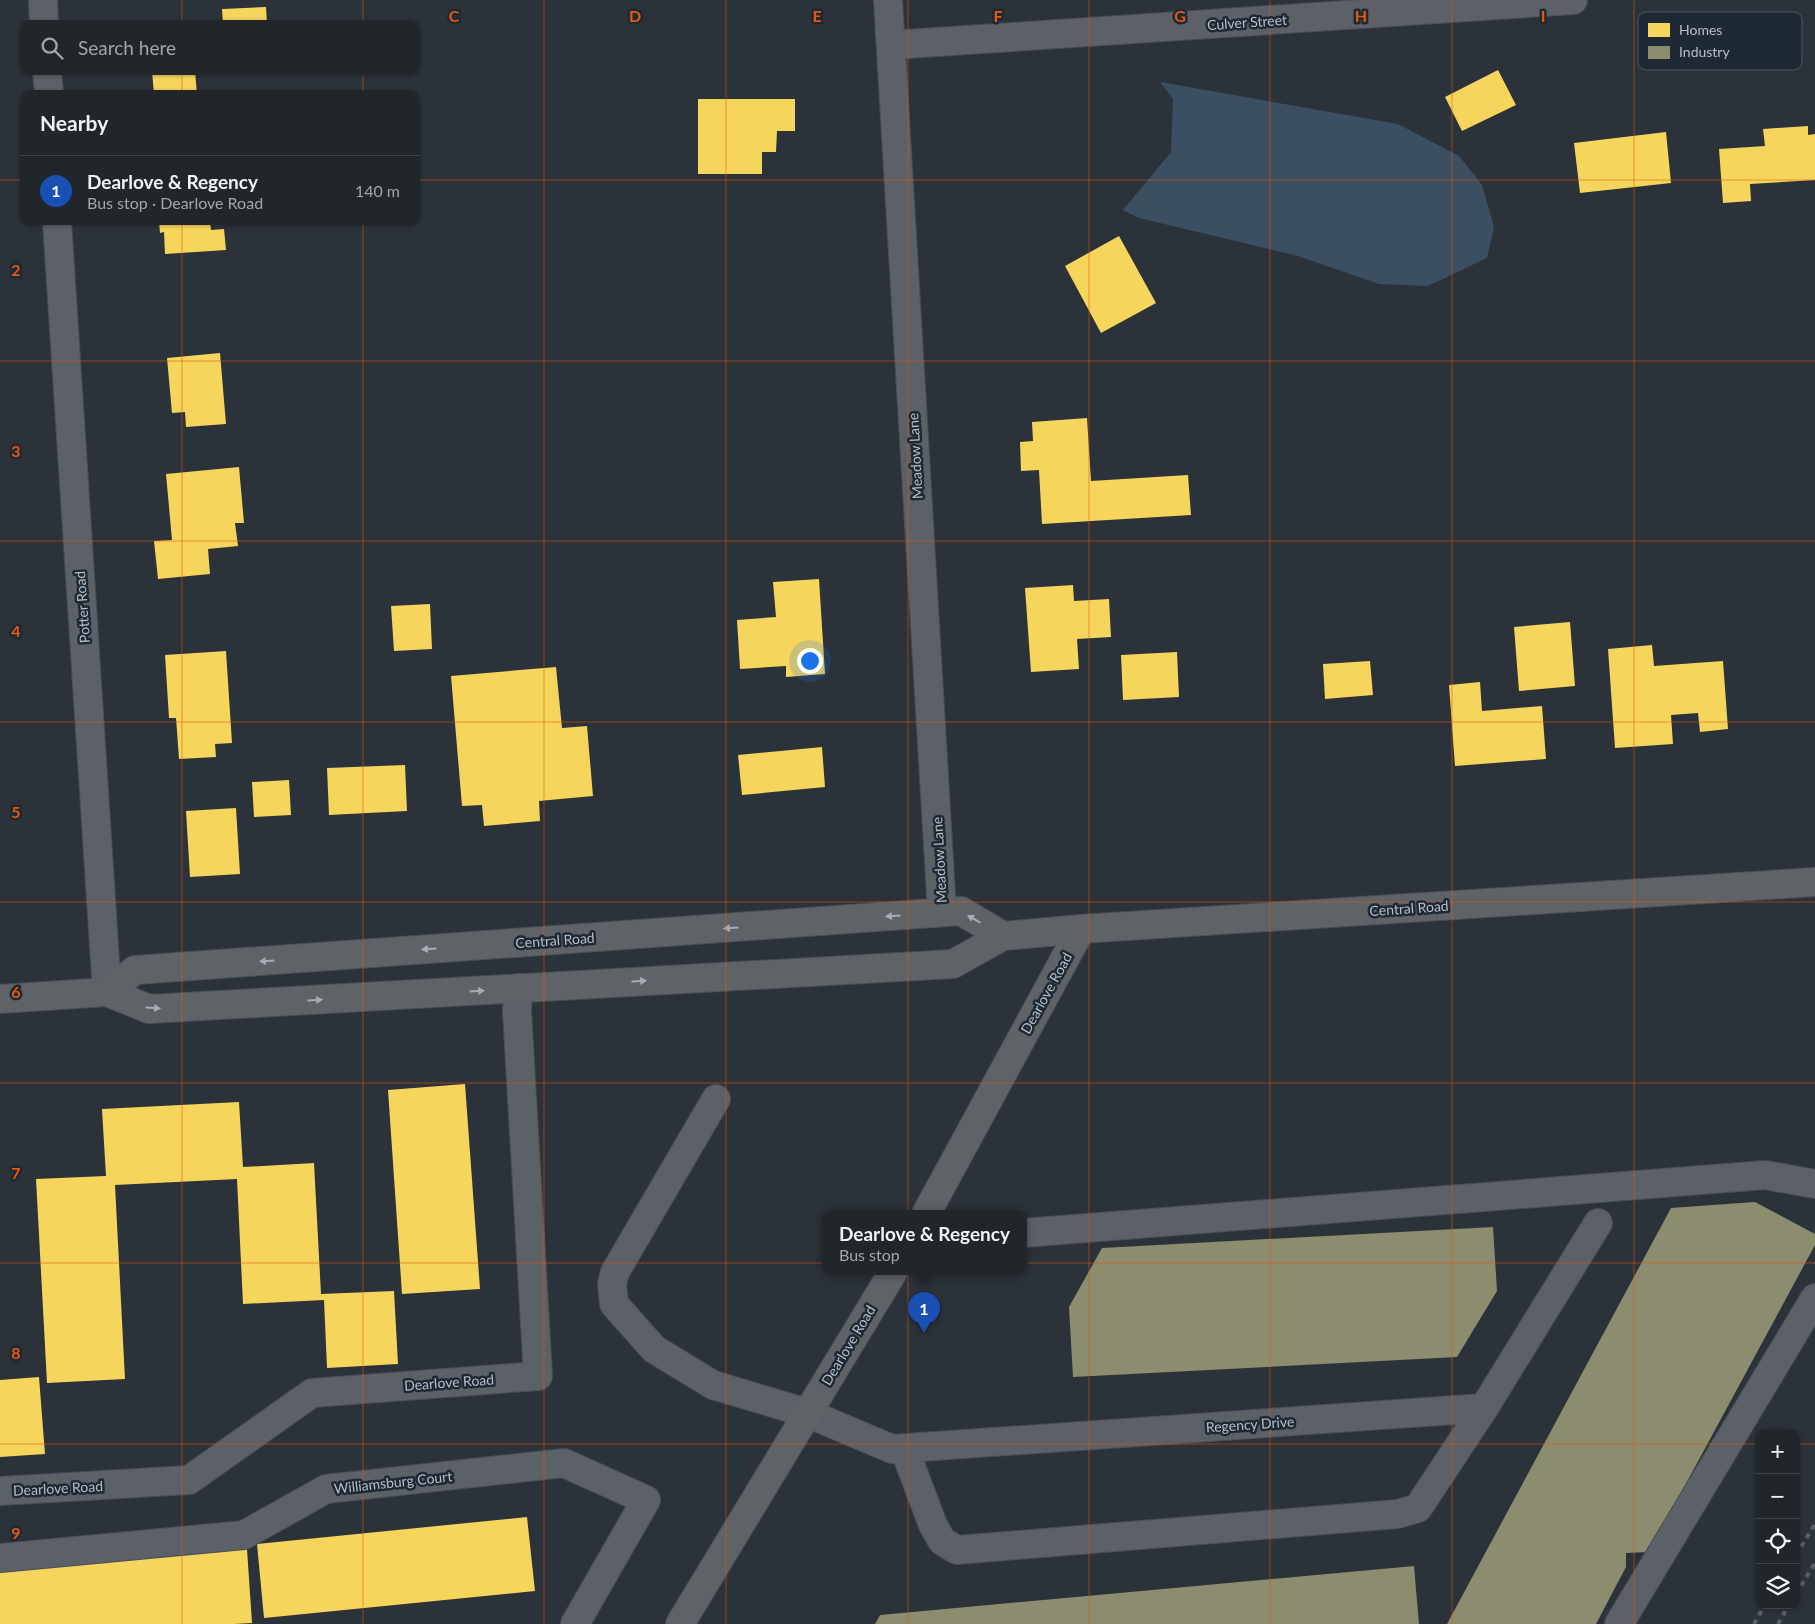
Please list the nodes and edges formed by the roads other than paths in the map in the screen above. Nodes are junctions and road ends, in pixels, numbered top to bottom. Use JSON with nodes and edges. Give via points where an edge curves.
{"nodes":[{"id":1,"x":43,"y":0,"type":"edge"},
{"id":2,"x":888,"y":0,"type":"edge"},
{"id":3,"x":1573,"y":0,"type":"edge"},
{"id":4,"x":44,"y":20,"type":"edge"},
{"id":5,"x":891,"y":45,"type":"junction"},
{"id":6,"x":47,"y":75,"type":"edge"},
{"id":7,"x":49,"y":90,"type":"edge"},
{"id":8,"x":57,"y":225,"type":"edge"},
{"id":9,"x":1815,"y":882,"type":"edge"},
{"id":10,"x":942,"y":912,"type":"junction"},
{"id":11,"x":1081,"y":929,"type":"junction"},
{"id":12,"x":1003,"y":936,"type":"junction"},
{"id":13,"x":518,"y":988,"type":"junction"},
{"id":14,"x":107,"y":992,"type":"junction"},
{"id":15,"x":0,"y":999,"type":"edge"},
{"id":16,"x":716,"y":1099,"type":"dead end"},
{"id":17,"x":1815,"y":1184,"type":"edge"},
{"id":18,"x":928,"y":1210,"type":"edge"},
{"id":19,"x":1598,"y":1223,"type":"dead end"},
{"id":20,"x":1027,"y":1233,"type":"edge"},
{"id":21,"x":891,"y":1275,"type":"edge"},
{"id":22,"x":1815,"y":1298,"type":"edge"},
{"id":23,"x":1484,"y":1408,"type":"junction"},
{"id":24,"x":807,"y":1413,"type":"junction"},
{"id":25,"x":904,"y":1448,"type":"junction"},
{"id":26,"x":0,"y":1491,"type":"edge"},
{"id":27,"x":0,"y":1558,"type":"edge"},
{"id":28,"x":575,"y":1624,"type":"edge"},
{"id":29,"x":680,"y":1624,"type":"edge"},
{"id":30,"x":1619,"y":1624,"type":"edge"}],
"edges":[{"from":1,"to":4,"type":"street"},
{"from":2,"to":5,"type":"street","name":"Meadow Lane"},
{"from":3,"to":5,"type":"street","name":"Culver Street"},
{"from":5,"to":10,"type":"street","name":"Meadow Lane"},
{"from":6,"to":7,"type":"street"},
{"from":8,"to":14,"type":"street","name":"Potter Road"},
{"from":9,"to":11,"type":"main road","name":"Central Road"},
{"from":12,"to":10,"type":"main road","name":"Central Road","one_way":true,"via":[[961,911]]},
{"from":10,"to":14,"type":"main road","name":"Central Road","one_way":true,"via":[[135,970]]},
{"from":11,"to":12,"type":"main road","name":"Central Road"},
{"from":11,"to":18,"type":"main road","name":"Dearlove Road"},
{"from":13,"to":12,"type":"main road","name":"Central Road","one_way":true,"via":[[953,964]]},
{"from":14,"to":13,"type":"main road","name":"Central Road","one_way":true,"via":[[149,1009]]},
{"from":13,"to":26,"type":"street","name":"Dearlove Road","via":[[538,1376],[312,1393],[190,1480]]},
{"from":14,"to":15,"type":"main road","name":"Central Road"},
{"from":16,"to":24,"type":"street","name":"Regency Drive","via":[[616,1272],[612,1284],[614,1304],[654,1349],[713,1385]]},
{"from":17,"to":20,"type":"street","via":[[1765,1175]]},
{"from":19,"to":23,"type":"street"},
{"from":21,"to":24,"type":"main road","name":"Dearlove Road"},
{"from":22,"to":30,"type":"street"},
{"from":23,"to":25,"type":"street","name":"Regency Drive"},
{"from":23,"to":25,"type":"street","via":[[1418,1508],[1398,1514],[957,1550],[942,1541],[933,1525]]},
{"from":24,"to":25,"type":"street","name":"Regency Drive","via":[[892,1449]]},
{"from":24,"to":29,"type":"main road","name":"Dearlove Road"},
{"from":27,"to":28,"type":"street","name":"Williamsburg Court","via":[[244,1534],[326,1489],[564,1463],[646,1500]]}]}
